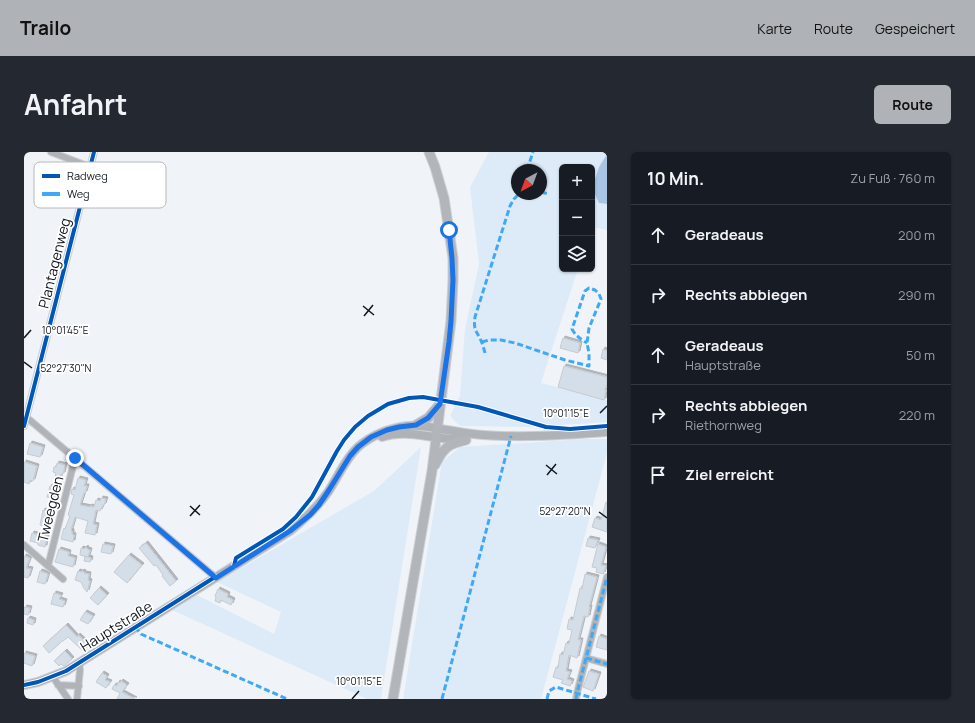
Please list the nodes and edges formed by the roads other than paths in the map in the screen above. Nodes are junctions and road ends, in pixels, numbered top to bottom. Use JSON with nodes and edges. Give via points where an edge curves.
{"nodes":[{"id":1,"x":51,"y":152,"type":"edge"},
{"id":2,"x":94,"y":152,"type":"edge"},
{"id":3,"x":429,"y":152,"type":"edge"},
{"id":4,"x":77,"y":162,"type":"edge"},
{"id":5,"x":91,"y":162,"type":"edge"},
{"id":6,"x":79,"y":208,"type":"edge"},
{"id":7,"x":440,"y":404,"type":"junction"},
{"id":8,"x":25,"y":416,"type":"edge"},
{"id":9,"x":416,"y":425,"type":"junction"},
{"id":10,"x":24,"y":426,"type":"edge"},
{"id":11,"x":607,"y":432,"type":"edge"},
{"id":12,"x":436,"y":433,"type":"junction"},
{"id":13,"x":506,"y":436,"type":"junction"},
{"id":14,"x":466,"y":440,"type":"junction"},
{"id":15,"x":75,"y":458,"type":"junction"},
{"id":16,"x":341,"y":469,"type":"junction"},
{"id":17,"x":432,"y":471,"type":"junction"},
{"id":18,"x":24,"y":545,"type":"edge"},
{"id":19,"x":48,"y":566,"type":"junction"},
{"id":20,"x":607,"y":577,"type":"edge"},
{"id":21,"x":216,"y":578,"type":"junction"},
{"id":22,"x":63,"y":579,"type":"dead end"},
{"id":23,"x":605,"y":593,"type":"edge"},
{"id":24,"x":586,"y":658,"type":"junction"},
{"id":25,"x":79,"y":663,"type":"junction"},
{"id":26,"x":607,"y":664,"type":"edge"},
{"id":27,"x":53,"y":677,"type":"junction"},
{"id":28,"x":24,"y":685,"type":"edge"},
{"id":29,"x":58,"y":685,"type":"junction"},
{"id":30,"x":78,"y":686,"type":"junction"},
{"id":31,"x":68,"y":699,"type":"edge"},
{"id":32,"x":77,"y":699,"type":"edge"},
{"id":33,"x":393,"y":699,"type":"edge"},
{"id":34,"x":576,"y":699,"type":"edge"}],
"edges":[{"from":1,"to":4,"type":"street"},
{"from":2,"to":5,"type":"street","name":"Plantagenweg"},
{"from":3,"to":7,"type":"main road","via":[[444,198],[453,280],[449,342]]},
{"from":6,"to":8,"type":"street","name":"Plantagenweg"},
{"from":7,"to":9,"type":"main road","via":[[428,418]]},
{"from":7,"to":12,"type":"main road"},
{"from":8,"to":10,"type":"street","name":"Plantagenweg"},
{"from":8,"to":15,"type":"street"},
{"from":9,"to":12,"type":"main road"},
{"from":9,"to":16,"type":"main road","via":[[387,430],[371,437],[358,447]]},
{"from":11,"to":13,"type":"main road"},
{"from":12,"to":13,"type":"main road"},
{"from":12,"to":14,"type":"main road"},
{"from":12,"to":16,"type":"main road","via":[[388,435],[360,449]]},
{"from":12,"to":17,"type":"main road"},
{"from":13,"to":14,"type":"main road"},
{"from":14,"to":17,"type":"main road","via":[[453,443],[446,448]]},
{"from":15,"to":19,"type":"street","name":"Tweegden"},
{"from":15,"to":21,"type":"street"},
{"from":16,"to":21,"type":"main road","name":"Hauptstraße","via":[[310,515],[290,531]]},
{"from":17,"to":33,"type":"main road"},
{"from":18,"to":19,"type":"street","name":"Tweegden"},
{"from":19,"to":22,"type":"street","name":"Tweegden"},
{"from":20,"to":23,"type":"street"},
{"from":21,"to":25,"type":"main road","name":"Hauptstraße"},
{"from":23,"to":24,"type":"street"},
{"from":24,"to":26,"type":"street"},
{"from":24,"to":34,"type":"street"},
{"from":25,"to":27,"type":"main road","name":"Hauptstraße"},
{"from":25,"to":30,"type":"street","name":"Hauptstraße"},
{"from":27,"to":28,"type":"main road","name":"Hauptstraße"},
{"from":27,"to":29,"type":"street"},
{"from":29,"to":30,"type":"street"},
{"from":29,"to":31,"type":"street"},
{"from":30,"to":32,"type":"street","name":"Hauptstraße"}]}
